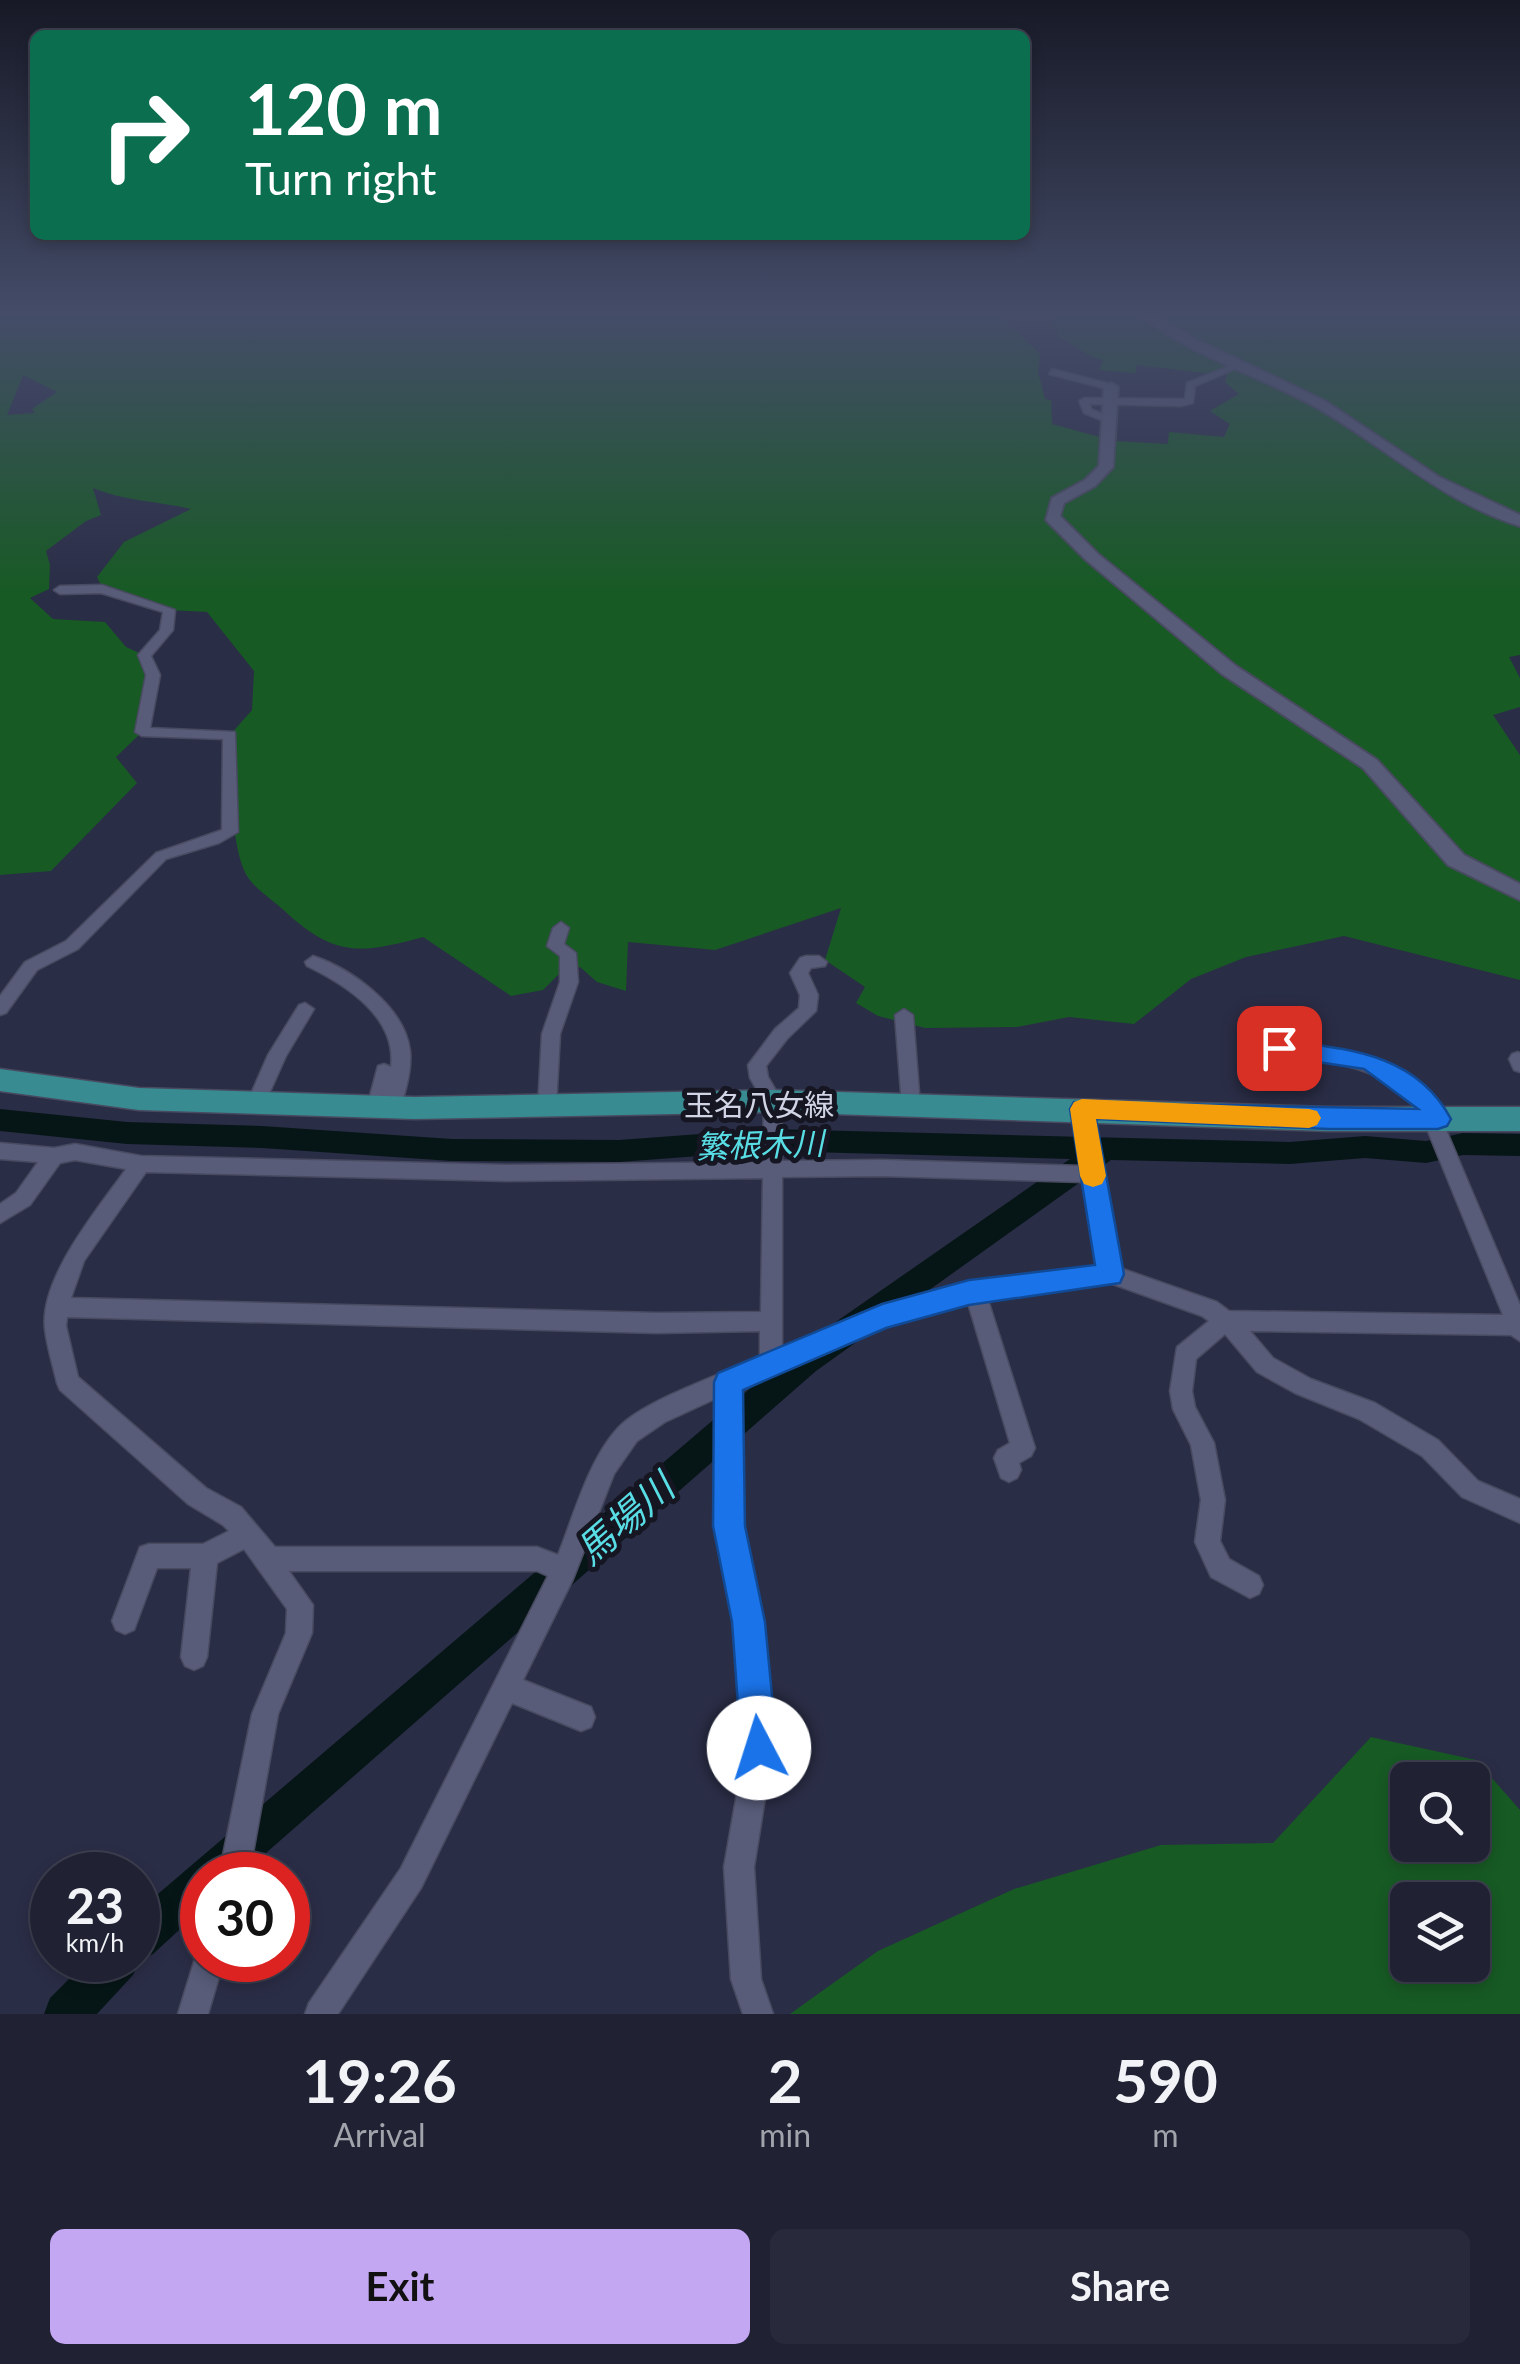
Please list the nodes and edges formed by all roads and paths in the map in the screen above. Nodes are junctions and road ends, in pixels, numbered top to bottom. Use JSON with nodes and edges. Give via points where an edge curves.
{"nodes":[{"id":1,"x":1086,"y":406,"type":"edge"},
{"id":2,"x":1112,"y":406,"type":"edge"},
{"id":3,"x":1323,"y":406,"type":"edge"},
{"id":4,"x":1112,"y":421,"type":"junction"},
{"id":5,"x":1520,"y":521,"type":"edge"},
{"id":6,"x":60,"y":590,"type":"dead end"},
{"id":7,"x":1520,"y":892,"type":"edge"},
{"id":8,"x":561,"y":928,"type":"dead end"},
{"id":9,"x":313,"y":962,"type":"dead end"},
{"id":10,"x":819,"y":962,"type":"dead end"},
{"id":11,"x":0,"y":1009,"type":"edge"},
{"id":12,"x":305,"y":1009,"type":"dead end"},
{"id":13,"x":904,"y":1015,"type":"dead end"},
{"id":14,"x":1267,"y":1044,"type":"dead end"},
{"id":15,"x":384,"y":1071,"type":"dead end"},
{"id":16,"x":0,"y":1080,"type":"edge"},
{"id":17,"x":256,"y":1102,"type":"junction"},
{"id":18,"x":912,"y":1105,"type":"junction"},
{"id":19,"x":383,"y":1107,"type":"junction"},
{"id":20,"x":547,"y":1107,"type":"junction"},
{"id":21,"x":772,"y":1112,"type":"junction"},
{"id":22,"x":1082,"y":1112,"type":"junction"},
{"id":23,"x":1520,"y":1119,"type":"edge"},
{"id":24,"x":1436,"y":1123,"type":"junction"},
{"id":25,"x":0,"y":1151,"type":"edge"},
{"id":26,"x":54,"y":1156,"type":"junction"},
{"id":27,"x":141,"y":1164,"type":"junction"},
{"id":28,"x":773,"y":1170,"type":"junction"},
{"id":29,"x":1092,"y":1174,"type":"junction"},
{"id":30,"x":0,"y":1215,"type":"edge"},
{"id":31,"x":1110,"y":1274,"type":"junction"},
{"id":32,"x":975,"y":1292,"type":"junction"},
{"id":33,"x":57,"y":1307,"type":"junction"},
{"id":34,"x":772,"y":1321,"type":"junction"},
{"id":35,"x":1225,"y":1321,"type":"junction"},
{"id":36,"x":1519,"y":1328,"type":"edge"},
{"id":37,"x":770,"y":1364,"type":"junction"},
{"id":38,"x":728,"y":1382,"type":"junction"},
{"id":39,"x":1009,"y":1470,"type":"dead end"},
{"id":40,"x":1520,"y":1511,"type":"edge"},
{"id":41,"x":248,"y":1534,"type":"junction"},
{"id":42,"x":205,"y":1556,"type":"junction"},
{"id":43,"x":269,"y":1560,"type":"junction"},
{"id":44,"x":564,"y":1570,"type":"junction"},
{"id":45,"x":1250,"y":1584,"type":"dead end"},
{"id":46,"x":125,"y":1620,"type":"dead end"},
{"id":47,"x":194,"y":1658,"type":"dead end"},
{"id":48,"x":506,"y":1687,"type":"junction"},
{"id":49,"x":581,"y":1717,"type":"dead end"},
{"id":50,"x":239,"y":1852,"type":"edge"},
{"id":51,"x":202,"y":1982,"type":"edge"},
{"id":52,"x":192,"y":2014,"type":"edge"},
{"id":53,"x":320,"y":2014,"type":"edge"},
{"id":54,"x":758,"y":2014,"type":"edge"}],
"edges":[{"from":1,"to":4,"type":"street"},
{"from":2,"to":4,"type":"street"},
{"from":3,"to":5,"type":"street","via":[[1434,480]]},
{"from":4,"to":7,"type":"street","via":[[1106,467],[1057,501],[1052,517],[1228,670],[1370,764],[1456,860]]},
{"from":6,"to":11,"type":"street","via":[[102,588],[169,610],[163,638],[144,655],[153,675],[142,732],[230,735],[230,832],[161,856],[72,945],[30,966]]},
{"from":8,"to":20,"type":"street","via":[[555,946],[568,953],[569,982],[551,1034]]},
{"from":9,"to":19,"type":"street","via":[[349,980],[395,1032],[401,1052]]},
{"from":10,"to":21,"type":"street","via":[[806,962],[799,973],[809,996],[807,1011],[757,1065]]},
{"from":12,"to":17,"type":"street"},
{"from":13,"to":18,"type":"street"},
{"from":14,"to":24,"type":"street","via":[[1370,1061],[1429,1105]]},
{"from":15,"to":19,"type":"street"},
{"from":16,"to":17,"type":"main road","name":"玉名八女線","via":[[139,1098]]},
{"from":17,"to":19,"type":"main road","name":"玉名八女線"},
{"from":18,"to":21,"type":"main road","name":"玉名八女線"},
{"from":18,"to":22,"type":"main road","name":"玉名八女線"},
{"from":19,"to":20,"type":"main road","name":"玉名八女線"},
{"from":20,"to":21,"type":"main road","name":"玉名八女線"},
{"from":21,"to":28,"type":"street"},
{"from":22,"to":24,"type":"main road","name":"玉名八女線"},
{"from":22,"to":29,"type":"street"},
{"from":23,"to":24,"type":"main road","name":"玉名八女線"},
{"from":24,"to":36,"type":"street"},
{"from":25,"to":26,"type":"street"},
{"from":26,"to":27,"type":"street","via":[[75,1152]]},
{"from":26,"to":30,"type":"street","via":[[23,1199]]},
{"from":27,"to":28,"type":"street","via":[[508,1174]]},
{"from":27,"to":33,"type":"street","via":[[75,1257]]},
{"from":28,"to":29,"type":"street"},
{"from":28,"to":34,"type":"street"},
{"from":29,"to":31,"type":"street"},
{"from":31,"to":32,"type":"street"},
{"from":31,"to":35,"type":"street","via":[[1209,1309]]},
{"from":32,"to":37,"type":"street","via":[[882,1317]]},
{"from":32,"to":39,"type":"street","via":[[1023,1448],[1006,1458]]},
{"from":33,"to":34,"type":"street"},
{"from":33,"to":41,"type":"street","via":[[68,1383],[118,1432]]},
{"from":34,"to":37,"type":"street"},
{"from":35,"to":36,"type":"street"},
{"from":35,"to":40,"type":"street","via":[[1265,1365],[1367,1411],[1430,1448],[1470,1489]]},
{"from":35,"to":45,"type":"street","via":[[1185,1354],[1181,1391],[1209,1470],[1207,1542],[1220,1568]]},
{"from":37,"to":38,"type":"street"},
{"from":38,"to":44,"type":"street","via":[[630,1433],[600,1479]]},
{"from":38,"to":54,"type":"street","via":[[729,1526],[749,1622],[759,1748],[739,1867],[746,1980]]},
{"from":41,"to":42,"type":"street"},
{"from":41,"to":43,"type":"street"},
{"from":42,"to":46,"type":"street","via":[[149,1556]]},
{"from":42,"to":47,"type":"street"},
{"from":43,"to":44,"type":"street","via":[[538,1560]]},
{"from":43,"to":50,"type":"street","via":[[300,1605],[300,1633],[266,1714]]},
{"from":44,"to":48,"type":"street"},
{"from":48,"to":49,"type":"street"},
{"from":48,"to":53,"type":"street","via":[[411,1878]]},
{"from":51,"to":52,"type":"street"}]}
